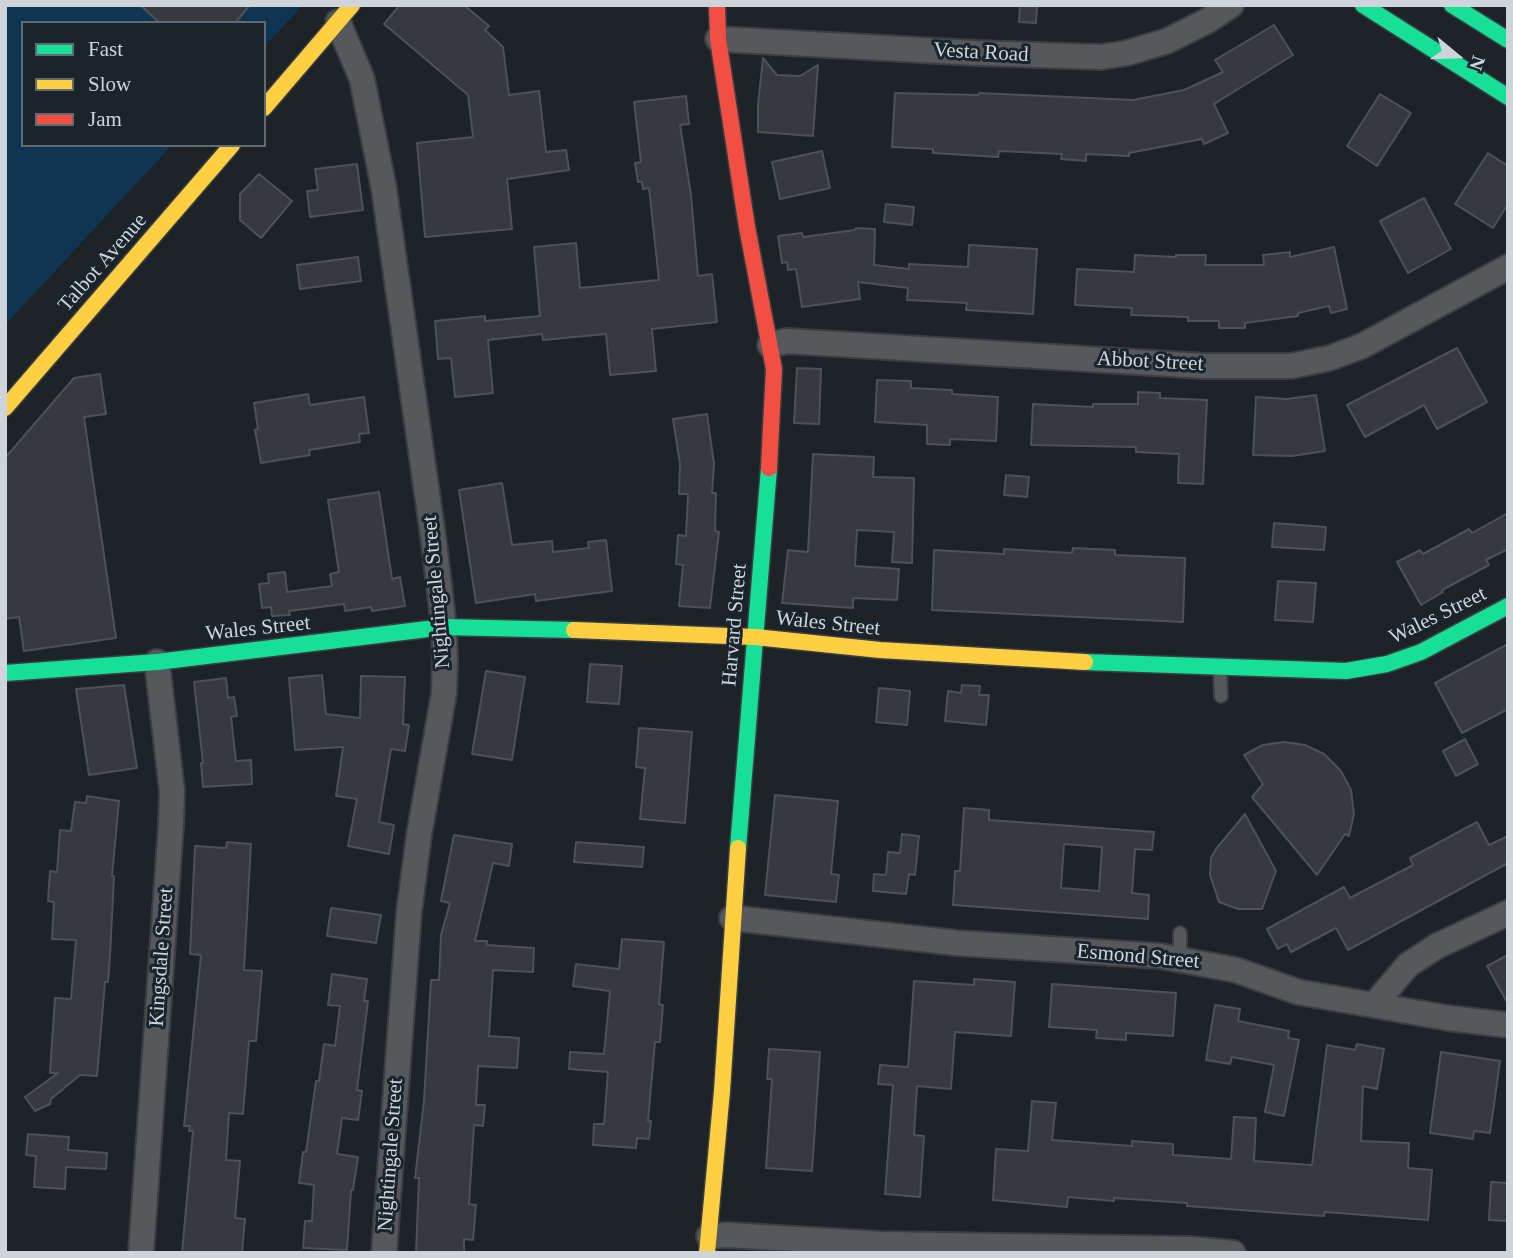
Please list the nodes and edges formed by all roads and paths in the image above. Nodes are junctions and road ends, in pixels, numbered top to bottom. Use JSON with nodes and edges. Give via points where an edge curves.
{"nodes":[{"id":1,"x":717,"y":5,"type":"edge"},
{"id":2,"x":1231,"y":5,"type":"edge"},
{"id":3,"x":1363,"y":5,"type":"edge"},
{"id":4,"x":1452,"y":5,"type":"edge"},
{"id":5,"x":345,"y":14,"type":"edge"},
{"id":6,"x":718,"y":39,"type":"junction"},
{"id":7,"x":1508,"y":40,"type":"edge"},
{"id":8,"x":1508,"y":97,"type":"edge"},
{"id":9,"x":266,"y":106,"type":"edge"},
{"id":10,"x":230,"y":147,"type":"edge"},
{"id":11,"x":1508,"y":267,"type":"edge"},
{"id":12,"x":770,"y":345,"type":"junction"},
{"id":13,"x":5,"y":408,"type":"edge"},
{"id":14,"x":1508,"y":606,"type":"edge"},
{"id":15,"x":444,"y":628,"type":"junction"},
{"id":16,"x":755,"y":637,"type":"junction"},
{"id":17,"x":157,"y":662,"type":"junction"},
{"id":18,"x":1220,"y":667,"type":"junction"},
{"id":19,"x":5,"y":673,"type":"edge"},
{"id":20,"x":1222,"y":696,"type":"dead end"},
{"id":21,"x":1508,"y":913,"type":"edge"},
{"id":22,"x":732,"y":918,"type":"junction"},
{"id":23,"x":1180,"y":933,"type":"dead end"},
{"id":24,"x":1180,"y":958,"type":"junction"},
{"id":25,"x":1374,"y":1005,"type":"junction"},
{"id":26,"x":1508,"y":1025,"type":"edge"},
{"id":27,"x":708,"y":1244,"type":"edge"},
{"id":28,"x":141,"y":1253,"type":"edge"},
{"id":29,"x":384,"y":1253,"type":"edge"},
{"id":30,"x":1233,"y":1253,"type":"edge"}],
"edges":[{"from":1,"to":6,"type":"main road","name":"Harvard Street"},
{"from":2,"to":6,"type":"street","name":"Vesta Road","via":[[1167,41],[1101,57]]},
{"from":3,"to":8,"type":"main road"},
{"from":4,"to":7,"type":"main road"},
{"from":5,"to":9,"type":"main road"},
{"from":5,"to":15,"type":"street","name":"Nightingale Street","via":[[384,189]]},
{"from":6,"to":12,"type":"main road","name":"Harvard Street"},
{"from":10,"to":13,"type":"main road","name":"Talbot Avenue"},
{"from":11,"to":12,"type":"street","name":"Abbot Street","via":[[1362,346],[1291,366],[1204,366],[787,341]]},
{"from":12,"to":16,"type":"main road","name":"Harvard Street","via":[[774,369],[769,477]]},
{"from":14,"to":18,"type":"main road","name":"Wales Street","via":[[1387,664],[1346,671]]},
{"from":15,"to":16,"type":"main road","name":"Wales Street"},
{"from":15,"to":17,"type":"main road","name":"Wales Street"},
{"from":15,"to":29,"type":"street","name":"Nightingale Street","via":[[444,693],[409,912]]},
{"from":16,"to":18,"type":"main road","name":"Wales Street","via":[[890,651]]},
{"from":16,"to":22,"type":"main road","name":"Harvard Street"},
{"from":17,"to":19,"type":"main road","name":"Wales Street"},
{"from":17,"to":28,"type":"street","name":"Kingsdale Street","via":[[172,791]]},
{"from":18,"to":20,"type":"lane"},
{"from":21,"to":25,"type":"street","via":[[1408,965]]},
{"from":22,"to":24,"type":"street","name":"Esmond Street","via":[[957,943]]},
{"from":22,"to":27,"type":"main road","name":"Harvard Street"},
{"from":23,"to":24,"type":"lane"},
{"from":24,"to":25,"type":"street","name":"Esmond Street","via":[[1236,970],[1298,992]]},
{"from":25,"to":26,"type":"street","name":"Esmond Street"},
{"from":27,"to":30,"type":"street","via":[[728,1235],[881,1244]]}]}
